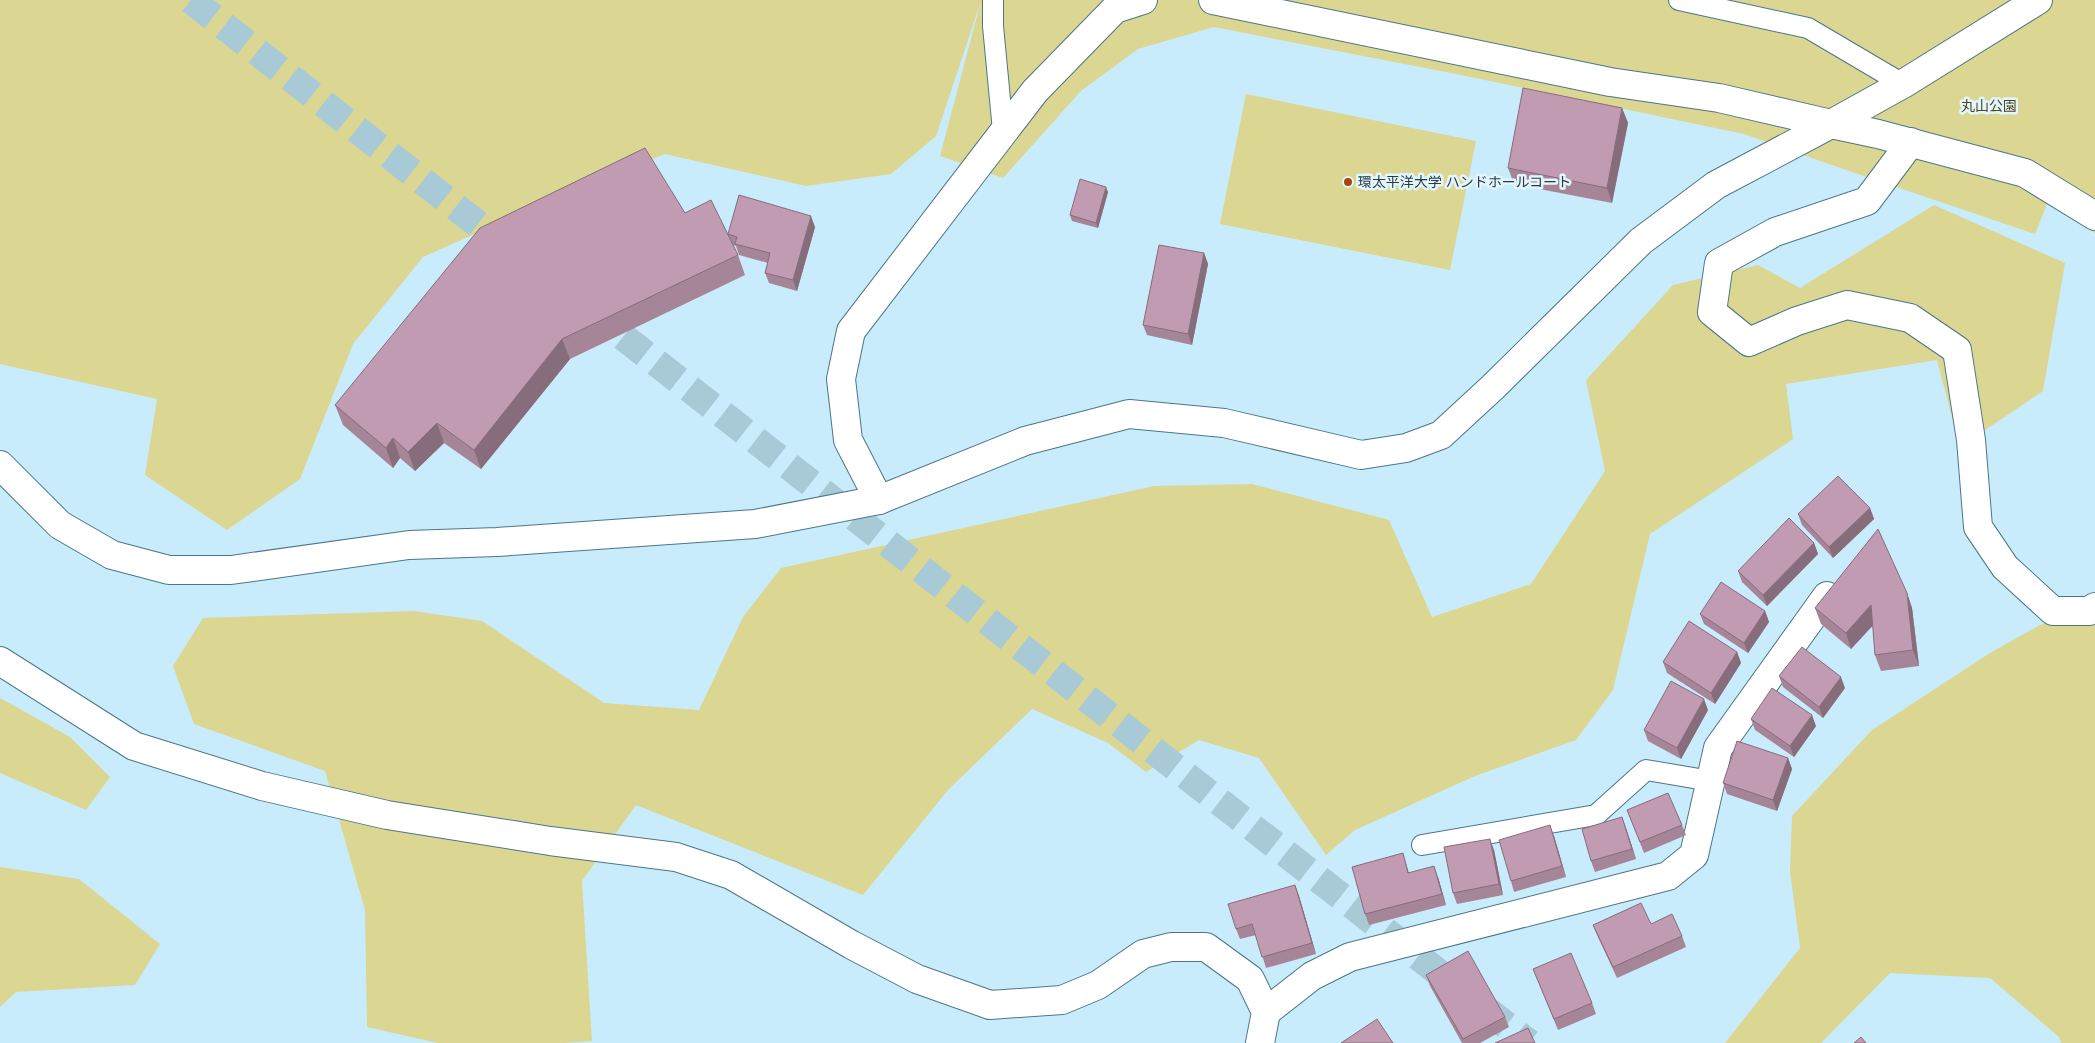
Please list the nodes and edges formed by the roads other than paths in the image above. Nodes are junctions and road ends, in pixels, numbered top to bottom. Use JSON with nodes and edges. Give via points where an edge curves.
{"nodes":[{"id":1,"x":993,"y":0,"type":"edge"},
{"id":2,"x":1143,"y":0,"type":"edge"},
{"id":3,"x":1213,"y":0,"type":"edge"},
{"id":4,"x":1679,"y":0,"type":"edge"},
{"id":5,"x":2038,"y":0,"type":"edge"},
{"id":6,"x":1903,"y":84,"type":"junction"},
{"id":7,"x":1831,"y":124,"type":"junction"},
{"id":8,"x":1003,"y":131,"type":"junction"},
{"id":9,"x":1910,"y":142,"type":"junction"},
{"id":10,"x":2095,"y":216,"type":"edge"},
{"id":11,"x":0,"y":465,"type":"edge"},
{"id":12,"x":879,"y":500,"type":"junction"},
{"id":13,"x":1827,"y":596,"type":"edge"},
{"id":14,"x":2095,"y":607,"type":"edge"},
{"id":15,"x":0,"y":661,"type":"edge"},
{"id":16,"x":1711,"y":781,"type":"junction"},
{"id":17,"x":1422,"y":845,"type":"dead end"},
{"id":18,"x":1266,"y":1012,"type":"junction"},
{"id":19,"x":1260,"y":1043,"type":"edge"}],
"edges":[{"from":1,"to":8,"type":"lane"},
{"from":2,"to":8,"type":"street","via":[[1115,9],[1034,91]]},
{"from":3,"to":7,"type":"street","via":[[1610,82],[1719,98]]},
{"from":4,"to":6,"type":"lane","via":[[1808,28]]},
{"from":5,"to":6,"type":"street"},
{"from":6,"to":7,"type":"street"},
{"from":7,"to":9,"type":"street"},
{"from":7,"to":12,"type":"street","via":[[1716,185],[1641,241],[1441,435],[1406,448],[1361,455],[1224,423],[1129,414],[1026,441]]},
{"from":8,"to":12,"type":"street","via":[[851,331],[841,379],[848,440]]},
{"from":9,"to":10,"type":"street","via":[[2025,173]]},
{"from":9,"to":14,"type":"street","via":[[1867,201],[1774,232],[1719,263],[1712,312],[1748,342],[1846,305],[1910,318],[1956,350],[1971,440],[1978,527],[2005,567],[2053,611],[2089,611]]},
{"from":11,"to":12,"type":"street","via":[[60,525],[112,555],[169,570],[231,570],[409,545],[754,524]]},
{"from":13,"to":16,"type":"street","via":[[1718,748]]},
{"from":15,"to":18,"type":"street","via":[[134,746],[262,786],[387,815],[676,858],[731,875],[917,979],[990,1005],[1062,1000],[1098,985],[1143,954],[1171,947],[1206,947],[1250,979]]},
{"from":16,"to":17,"type":"lane","via":[[1646,770],[1596,815]]},
{"from":16,"to":18,"type":"street","via":[[1694,855],[1668,876],[1350,957],[1312,976]]},
{"from":18,"to":19,"type":"street"}]}
